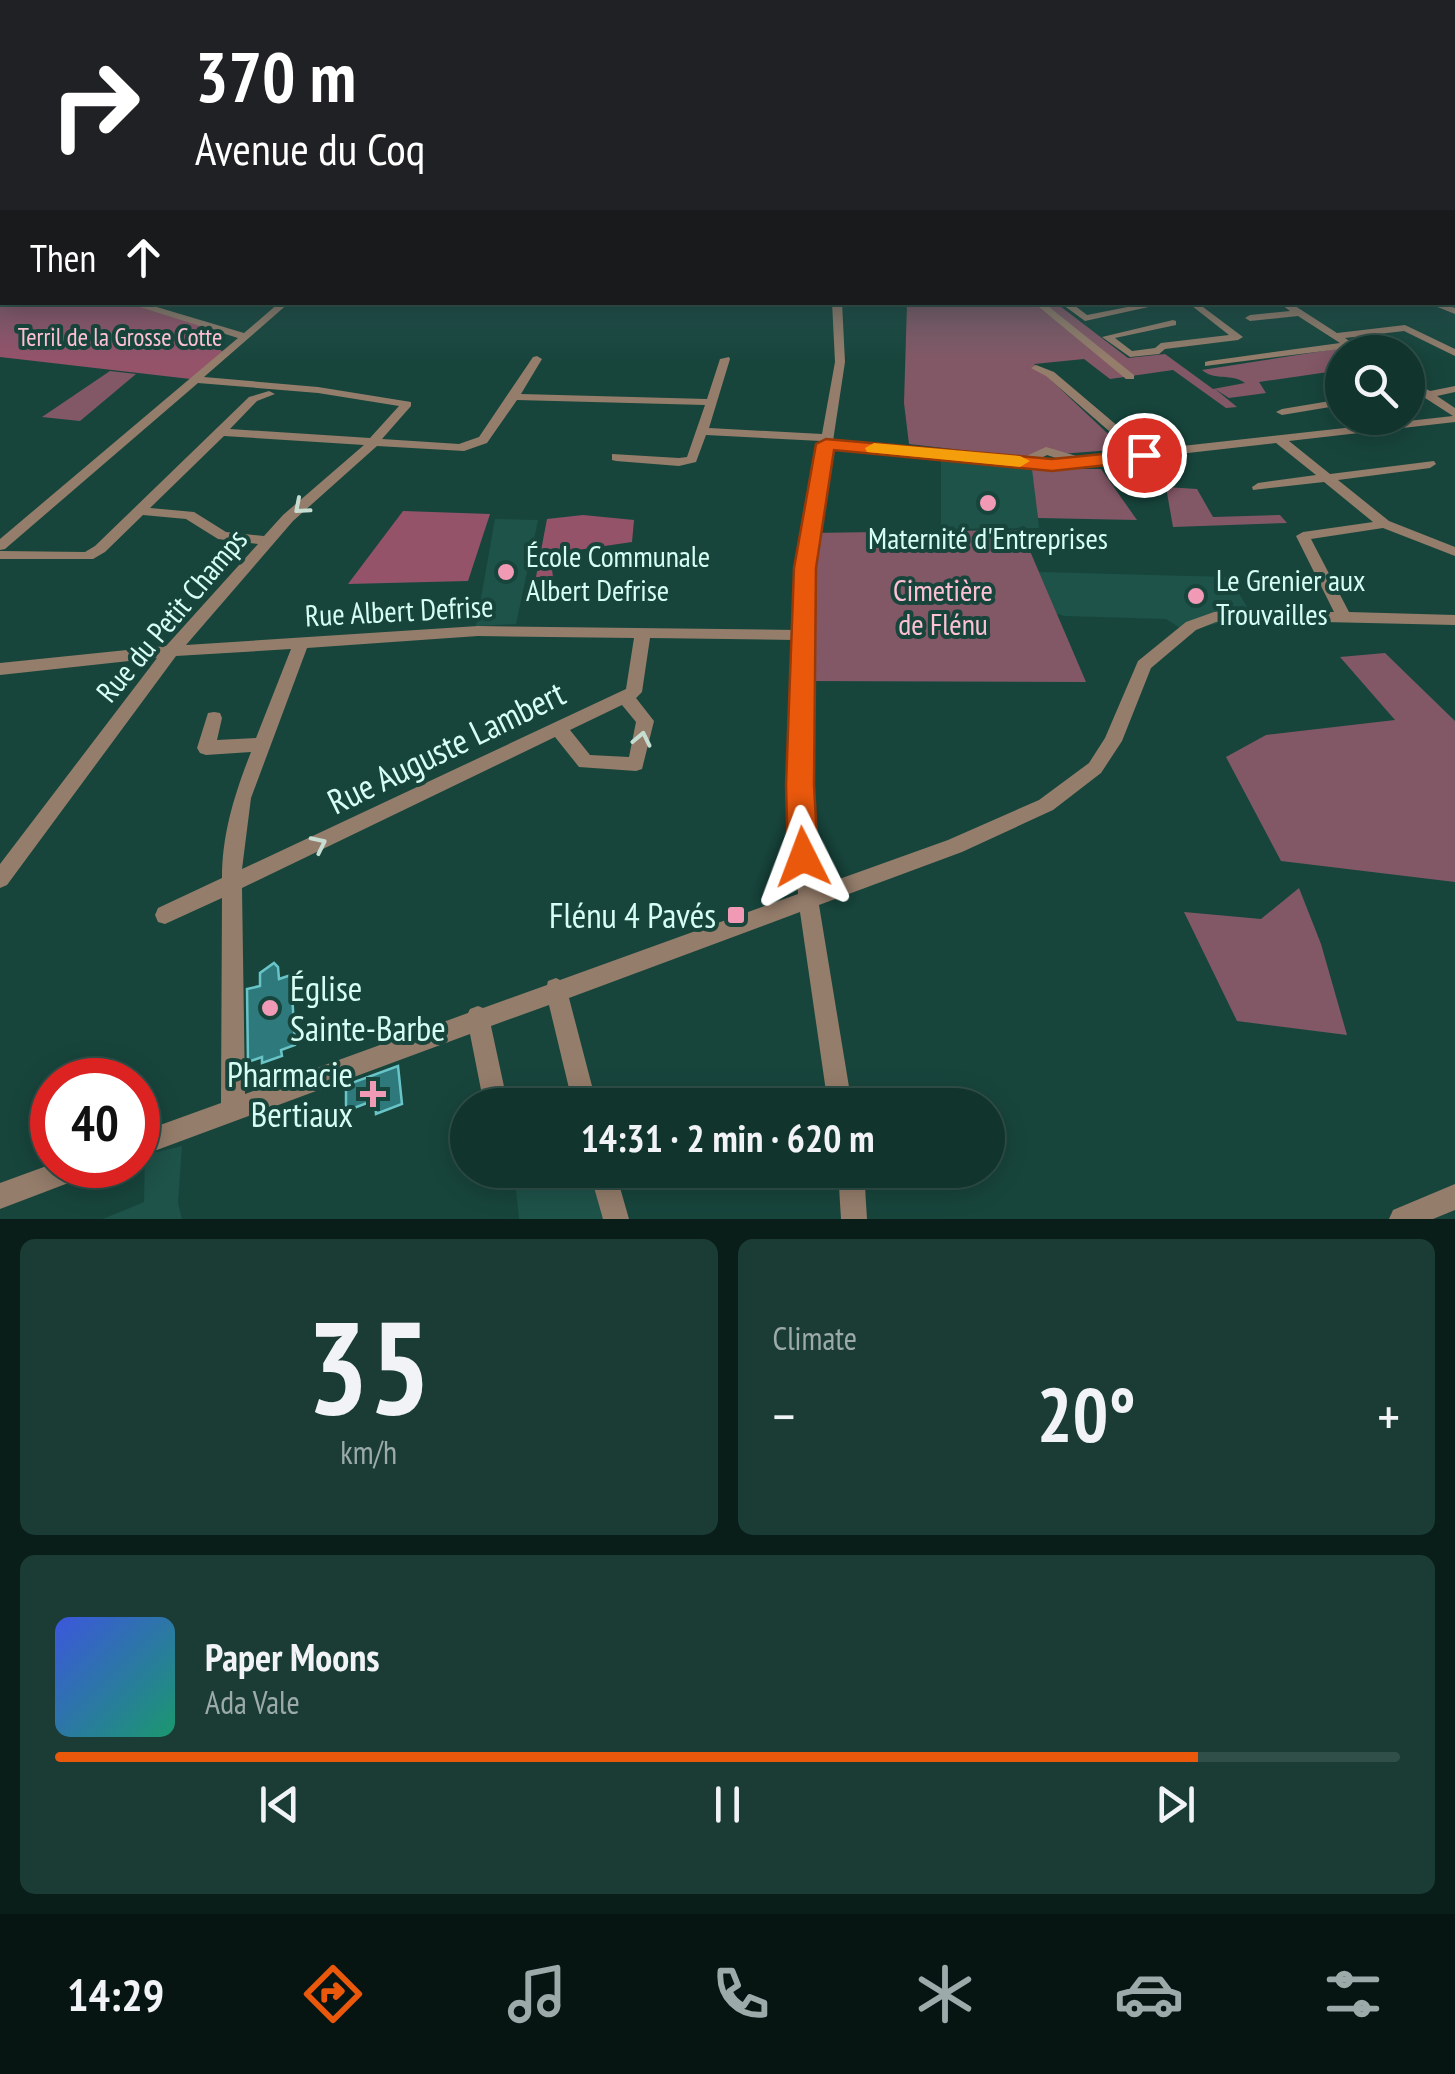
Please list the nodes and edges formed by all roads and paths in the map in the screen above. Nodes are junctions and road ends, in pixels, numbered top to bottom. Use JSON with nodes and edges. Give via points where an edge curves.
{"nodes":[{"id":1,"x":138,"y":305,"type":"edge"},
{"id":2,"x":283,"y":305,"type":"edge"},
{"id":3,"x":838,"y":305,"type":"edge"},
{"id":4,"x":1041,"y":305,"type":"edge"},
{"id":5,"x":1066,"y":305,"type":"edge"},
{"id":6,"x":1142,"y":305,"type":"edge"},
{"id":7,"x":1147,"y":305,"type":"edge"},
{"id":8,"x":1194,"y":305,"type":"edge"},
{"id":9,"x":1287,"y":305,"type":"edge"},
{"id":10,"x":1299,"y":313,"type":"junction"},
{"id":11,"x":1250,"y":318,"type":"dead end"},
{"id":12,"x":1173,"y":323,"type":"junction"},
{"id":13,"x":1332,"y":335,"type":"edge"},
{"id":14,"x":1343,"y":335,"type":"edge"},
{"id":15,"x":1419,"y":335,"type":"edge"},
{"id":16,"x":246,"y":338,"type":"junction"},
{"id":17,"x":1425,"y":338,"type":"edge"},
{"id":18,"x":1199,"y":341,"type":"junction"},
{"id":19,"x":1325,"y":348,"type":"edge"},
{"id":20,"x":1455,"y":353,"type":"edge"},
{"id":21,"x":536,"y":359,"type":"dead end"},
{"id":22,"x":725,"y":359,"type":"dead end"},
{"id":23,"x":1209,"y":364,"type":"dead end"},
{"id":24,"x":1036,"y":368,"type":"dead end"},
{"id":25,"x":1130,"y":377,"type":"dead end"},
{"id":26,"x":199,"y":380,"type":"junction"},
{"id":27,"x":1455,"y":389,"type":"edge"},
{"id":28,"x":1425,"y":391,"type":"edge"},
{"id":29,"x":268,"y":394,"type":"dead end"},
{"id":30,"x":1425,"y":397,"type":"edge"},
{"id":31,"x":514,"y":398,"type":"junction"},
{"id":32,"x":712,"y":402,"type":"junction"},
{"id":33,"x":1325,"y":405,"type":"edge"},
{"id":34,"x":1282,"y":412,"type":"dead end"},
{"id":35,"x":1455,"y":416,"type":"edge"},
{"id":36,"x":704,"y":431,"type":"junction"},
{"id":37,"x":221,"y":432,"type":"junction"},
{"id":38,"x":1279,"y":439,"type":"junction"},
{"id":39,"x":826,"y":441,"type":"junction"},
{"id":40,"x":373,"y":442,"type":"junction"},
{"id":41,"x":1144,"y":455,"type":"junction"},
{"id":42,"x":616,"y":457,"type":"dead end"},
{"id":43,"x":1430,"y":464,"type":"dead end"},
{"id":44,"x":1328,"y":478,"type":"junction"},
{"id":45,"x":1258,"y":487,"type":"dead end"},
{"id":46,"x":140,"y":511,"type":"junction"},
{"id":47,"x":1384,"y":524,"type":"junction"},
{"id":48,"x":268,"y":541,"type":"junction"},
{"id":49,"x":0,"y":546,"type":"edge"},
{"id":50,"x":1455,"y":552,"type":"edge"},
{"id":51,"x":0,"y":554,"type":"edge"},
{"id":52,"x":1344,"y":618,"type":"junction"},
{"id":53,"x":1455,"y":620,"type":"edge"},
{"id":54,"x":642,"y":632,"type":"junction"},
{"id":55,"x":801,"y":635,"type":"junction"},
{"id":56,"x":301,"y":642,"type":"junction"},
{"id":57,"x":171,"y":651,"type":"junction"},
{"id":58,"x":0,"y":669,"type":"edge"},
{"id":59,"x":625,"y":697,"type":"junction"},
{"id":60,"x":214,"y":718,"type":"dead end"},
{"id":61,"x":559,"y":729,"type":"junction"},
{"id":62,"x":262,"y":744,"type":"junction"},
{"id":63,"x":0,"y":879,"type":"edge"},
{"id":64,"x":231,"y":886,"type":"junction"},
{"id":65,"x":808,"y":900,"type":"junction"},
{"id":66,"x":165,"y":915,"type":"dead end"},
{"id":67,"x":556,"y":989,"type":"junction"},
{"id":68,"x":478,"y":1017,"type":"junction"},
{"id":69,"x":493,"y":1088,"type":"edge"},
{"id":70,"x":580,"y":1088,"type":"edge"},
{"id":71,"x":837,"y":1088,"type":"edge"},
{"id":72,"x":233,"y":1109,"type":"junction"},
{"id":73,"x":160,"y":1136,"type":"edge"},
{"id":74,"x":30,"y":1185,"type":"edge"},
{"id":75,"x":607,"y":1188,"type":"edge"},
{"id":76,"x":852,"y":1188,"type":"edge"},
{"id":77,"x":0,"y":1196,"type":"edge"},
{"id":78,"x":1455,"y":1196,"type":"edge"},
{"id":79,"x":616,"y":1219,"type":"edge"},
{"id":80,"x":854,"y":1219,"type":"edge"},
{"id":81,"x":1402,"y":1219,"type":"edge"}],
"edges":[{"from":1,"to":16,"type":"street"},
{"from":2,"to":16,"type":"street"},
{"from":3,"to":39,"type":"street","via":[[840,362]]},
{"from":4,"to":25,"type":"street"},
{"from":5,"to":6,"type":"street","via":[[1085,318]]},
{"from":7,"to":12,"type":"street"},
{"from":8,"to":18,"type":"street","via":[[1235,334],[1235,340]]},
{"from":9,"to":10,"type":"street"},
{"from":10,"to":11,"type":"street"},
{"from":10,"to":13,"type":"street"},
{"from":12,"to":18,"type":"street"},
{"from":12,"to":18,"type":"street","via":[[1106,337],[1134,354]]},
{"from":14,"to":15,"type":"street","via":[[1405,328]]},
{"from":16,"to":26,"type":"street"},
{"from":17,"to":20,"type":"street"},
{"from":19,"to":23,"type":"street"},
{"from":21,"to":31,"type":"street"},
{"from":22,"to":32,"type":"street"},
{"from":24,"to":41,"type":"street"},
{"from":26,"to":40,"type":"street","name":"Rue du Petit Champs","via":[[406,404]]},
{"from":26,"to":49,"type":"street"},
{"from":27,"to":28,"type":"street"},
{"from":29,"to":37,"type":"street"},
{"from":30,"to":35,"type":"street"},
{"from":31,"to":32,"type":"street"},
{"from":31,"to":40,"type":"street","via":[[474,445]]},
{"from":32,"to":36,"type":"street"},
{"from":33,"to":34,"type":"street"},
{"from":35,"to":38,"type":"street"},
{"from":36,"to":39,"type":"street"},
{"from":36,"to":42,"type":"street","via":[[687,461]]},
{"from":37,"to":40,"type":"street"},
{"from":37,"to":46,"type":"street"},
{"from":38,"to":41,"type":"street"},
{"from":38,"to":44,"type":"street"},
{"from":39,"to":41,"type":"street","via":[[1024,462]]},
{"from":39,"to":55,"type":"street","via":[[809,532]]},
{"from":40,"to":48,"type":"street","name":"Rue du Petit Champs","one_way":true},
{"from":43,"to":44,"type":"street"},
{"from":44,"to":45,"type":"street"},
{"from":44,"to":47,"type":"street"},
{"from":46,"to":48,"type":"street","via":[[188,515],[223,536]]},
{"from":46,"to":51,"type":"street","via":[[88,556]]},
{"from":47,"to":50,"type":"street"},
{"from":47,"to":52,"type":"street","via":[[1310,533],[1302,540]]},
{"from":48,"to":57,"type":"street","name":"Rue du Petit Champs"},
{"from":52,"to":53,"type":"street"},
{"from":52,"to":65,"type":"street","via":[[1240,615],[1191,626],[1144,666],[1106,755],[1066,792],[956,846]]},
{"from":54,"to":55,"type":"street","name":"Rue Albert Defrise"},
{"from":54,"to":56,"type":"street","name":"Rue Albert Defrise","via":[[478,631]]},
{"from":54,"to":59,"type":"street","via":[[634,692]]},
{"from":55,"to":65,"type":"street"},
{"from":56,"to":57,"type":"street","name":"Rue Albert Defrise"},
{"from":56,"to":62,"type":"street"},
{"from":57,"to":58,"type":"street","name":"Rue Albert Defrise"},
{"from":57,"to":63,"type":"street","name":"Rue du Petit Champs"},
{"from":59,"to":61,"type":"street","name":"Rue Auguste Lambert"},
{"from":61,"to":59,"type":"street","one_way":true,"via":[[585,762],[636,764],[645,721]]},
{"from":60,"to":62,"type":"street","via":[[206,748]]},
{"from":64,"to":61,"type":"street","name":"Rue Auguste Lambert","one_way":true},
{"from":62,"to":64,"type":"street","via":[[242,798]]},
{"from":64,"to":66,"type":"street","name":"Rue Auguste Lambert"},
{"from":64,"to":72,"type":"street"},
{"from":65,"to":67,"type":"street"},
{"from":65,"to":71,"type":"street"},
{"from":67,"to":68,"type":"street"},
{"from":67,"to":70,"type":"street"},
{"from":68,"to":69,"type":"street"},
{"from":68,"to":72,"type":"street"},
{"from":72,"to":73,"type":"street"},
{"from":74,"to":77,"type":"street"},
{"from":75,"to":79,"type":"street"},
{"from":76,"to":80,"type":"street"},
{"from":78,"to":81,"type":"street"}]}
